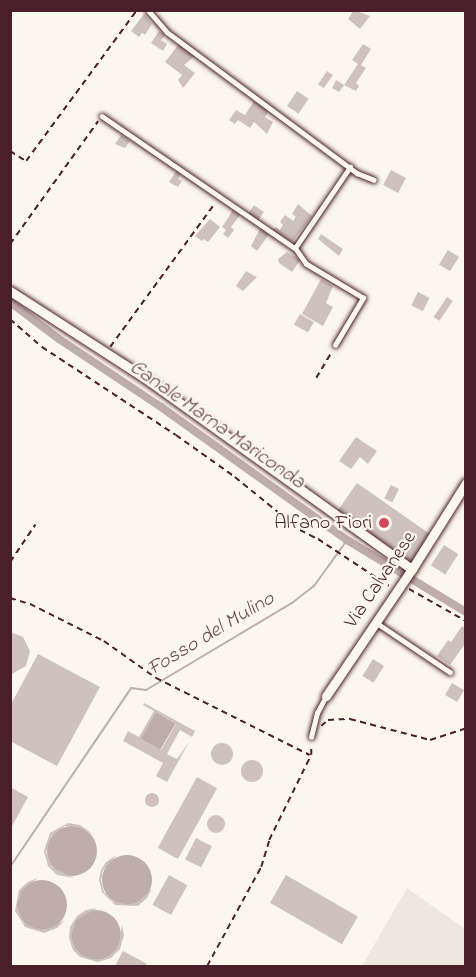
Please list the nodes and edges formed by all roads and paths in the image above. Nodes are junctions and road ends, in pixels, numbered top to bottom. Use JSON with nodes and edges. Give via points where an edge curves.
{"nodes":[{"id":1,"x":137,"y":10,"type":"edge"},
{"id":2,"x":148,"y":10,"type":"edge"},
{"id":3,"x":102,"y":116,"type":"joint"},
{"id":4,"x":10,"y":151,"type":"edge"},
{"id":5,"x":350,"y":167,"type":"junction"},
{"id":6,"x":374,"y":180,"type":"dead end"},
{"id":7,"x":219,"y":197,"type":"junction"},
{"id":8,"x":10,"y":244,"type":"edge"},
{"id":9,"x":295,"y":248,"type":"junction"},
{"id":10,"x":10,"y":291,"type":"edge"},
{"id":11,"x":10,"y":319,"type":"edge"},
{"id":12,"x":335,"y":345,"type":"joint"},
{"id":13,"x":105,"y":354,"type":"junction"},
{"id":14,"x":316,"y":378,"type":"dead end"},
{"id":15,"x":465,"y":483,"type":"edge"},
{"id":16,"x":35,"y":525,"type":"dead end"},
{"id":17,"x":10,"y":562,"type":"edge"},
{"id":18,"x":411,"y":571,"type":"junction"},
{"id":19,"x":400,"y":586,"type":"junction"},
{"id":20,"x":10,"y":598,"type":"edge"},
{"id":21,"x":374,"y":621,"type":"junction"},
{"id":22,"x":465,"y":621,"type":"edge"},
{"id":23,"x":450,"y":672,"type":"dead end"},
{"id":24,"x":326,"y":696,"type":"joint"},
{"id":25,"x":465,"y":728,"type":"edge"},
{"id":26,"x":311,"y":736,"type":"junction"},
{"id":27,"x":311,"y":755,"type":"junction"},
{"id":28,"x":207,"y":966,"type":"edge"}],
"edges":[{"from":1,"to":4,"type":"path","via":[[26,161]]},
{"from":2,"to":5,"type":"lane","via":[[167,32]]},
{"from":3,"to":7,"type":"lane"},
{"from":3,"to":8,"type":"path"},
{"from":5,"to":6,"type":"lane"},
{"from":5,"to":9,"type":"lane"},
{"from":7,"to":9,"type":"lane"},
{"from":7,"to":13,"type":"path"},
{"from":9,"to":12,"type":"lane","via":[[306,264],[363,298]]},
{"from":10,"to":13,"type":"street"},
{"from":11,"to":19,"type":"path","via":[[42,346],[244,484],[300,530]]},
{"from":12,"to":14,"type":"path"},
{"from":13,"to":18,"type":"street","via":[[145,378]]},
{"from":15,"to":18,"type":"street","name":"Via Calvanese"},
{"from":16,"to":17,"type":"path"},
{"from":18,"to":19,"type":"street","name":"Via Calvanese"},
{"from":19,"to":21,"type":"street","name":"Via Calvanese"},
{"from":19,"to":22,"type":"path"},
{"from":20,"to":27,"type":"path","via":[[104,641],[156,678]]},
{"from":21,"to":23,"type":"lane"},
{"from":21,"to":24,"type":"street","name":"Via Calvanese"},
{"from":24,"to":26,"type":"lane"},
{"from":25,"to":26,"type":"path","via":[[430,741],[350,719],[328,720]]},
{"from":26,"to":27,"type":"path"},
{"from":27,"to":28,"type":"path","via":[[269,840],[261,867]]}]}
